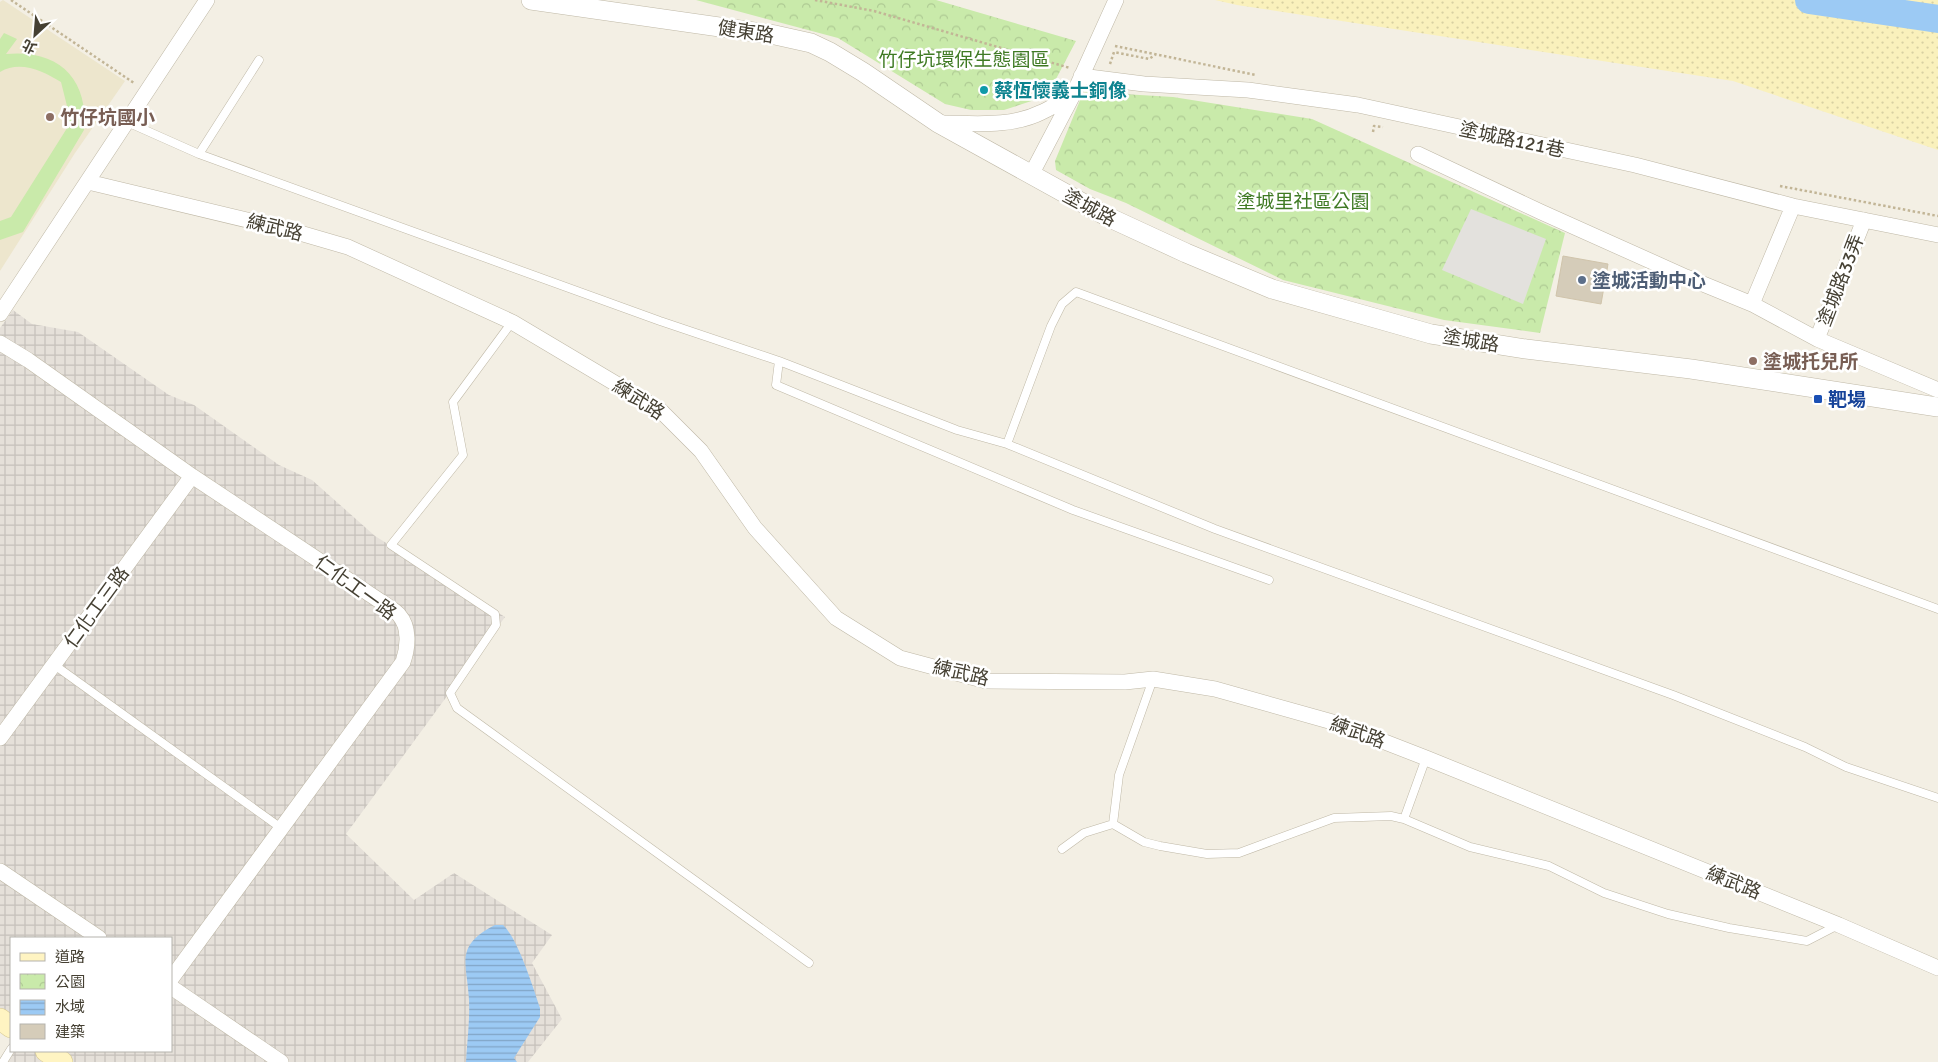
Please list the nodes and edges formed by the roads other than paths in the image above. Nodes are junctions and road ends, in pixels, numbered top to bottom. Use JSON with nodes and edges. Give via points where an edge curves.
{"nodes":[{"id":1,"x":207,"y":0,"type":"edge"},
{"id":2,"x":531,"y":0,"type":"edge"},
{"id":3,"x":1116,"y":0,"type":"edge"},
{"id":4,"x":258,"y":60,"type":"dead end"},
{"id":5,"x":1083,"y":72,"type":"junction"},
{"id":6,"x":1073,"y":94,"type":"junction"},
{"id":7,"x":127,"y":122,"type":"junction"},
{"id":8,"x":938,"y":123,"type":"junction"},
{"id":9,"x":199,"y":154,"type":"junction"},
{"id":10,"x":1418,"y":154,"type":"dead end"},
{"id":11,"x":1031,"y":175,"type":"junction"},
{"id":12,"x":88,"y":182,"type":"junction"},
{"id":13,"x":1793,"y":206,"type":"junction"},
{"id":14,"x":1864,"y":220,"type":"junction"},
{"id":15,"x":1938,"y":235,"type":"edge"},
{"id":16,"x":1752,"y":304,"type":"junction"},
{"id":17,"x":0,"y":314,"type":"edge"},
{"id":18,"x":512,"y":322,"type":"junction"},
{"id":19,"x":1817,"y":339,"type":"junction"},
{"id":20,"x":0,"y":343,"type":"edge"},
{"id":21,"x":779,"y":361,"type":"junction"},
{"id":22,"x":1938,"y":390,"type":"edge"},
{"id":23,"x":1938,"y":407,"type":"edge"},
{"id":24,"x":1007,"y":444,"type":"junction"},
{"id":25,"x":192,"y":476,"type":"junction"},
{"id":26,"x":1269,"y":580,"type":"dead end"},
{"id":27,"x":1938,"y":608,"type":"edge"},
{"id":28,"x":53,"y":664,"type":"junction"},
{"id":29,"x":1153,"y":679,"type":"junction"},
{"id":30,"x":0,"y":738,"type":"edge"},
{"id":31,"x":1426,"y":758,"type":"junction"},
{"id":32,"x":1938,"y":798,"type":"edge"},
{"id":33,"x":1404,"y":819,"type":"junction"},
{"id":34,"x":1112,"y":824,"type":"junction"},
{"id":35,"x":281,"y":828,"type":"junction"},
{"id":36,"x":1062,"y":849,"type":"dead end"},
{"id":37,"x":0,"y":872,"type":"edge"},
{"id":38,"x":1839,"y":924,"type":"junction"},
{"id":39,"x":98,"y":937,"type":"edge"},
{"id":40,"x":808,"y":964,"type":"dead end"},
{"id":41,"x":1938,"y":968,"type":"edge"},
{"id":42,"x":172,"y":978,"type":"edge"},
{"id":43,"x":172,"y":988,"type":"edge"},
{"id":44,"x":10,"y":1051,"type":"edge"},
{"id":45,"x":47,"y":1052,"type":"edge"},
{"id":46,"x":3,"y":1062,"type":"edge"},
{"id":47,"x":62,"y":1062,"type":"edge"},
{"id":48,"x":281,"y":1062,"type":"edge"}],
"edges":[{"from":1,"to":7,"type":"street"},
{"from":2,"to":8,"type":"street","name":"健東路","via":[[811,43],[864,72]]},
{"from":3,"to":5,"type":"street"},
{"from":4,"to":9,"type":"lane"},
{"from":5,"to":6,"type":"street"},
{"from":5,"to":13,"type":"street","name":"塗城路121巷","via":[[1144,84],[1248,90],[1358,105],[1635,165]]},
{"from":6,"to":8,"type":"street","via":[[1042,113],[1017,121]]},
{"from":6,"to":11,"type":"street"},
{"from":7,"to":9,"type":"lane"},
{"from":7,"to":12,"type":"street"},
{"from":8,"to":11,"type":"street","name":"健東路"},
{"from":9,"to":21,"type":"lane"},
{"from":10,"to":16,"type":"street","via":[[1540,212]]},
{"from":11,"to":23,"type":"street","name":"塗城路","via":[[1116,221],[1272,289],[1431,334]]},
{"from":12,"to":17,"type":"street"},
{"from":12,"to":18,"type":"street","name":"練武路","via":[[348,247]]},
{"from":13,"to":14,"type":"street","name":"塗城路121巷"},
{"from":13,"to":16,"type":"street"},
{"from":14,"to":15,"type":"street","name":"塗城路121巷"},
{"from":14,"to":19,"type":"street","name":"塗城路33弄"},
{"from":16,"to":19,"type":"street"},
{"from":18,"to":29,"type":"street","name":"練武路","via":[[660,410],[701,451],[755,528],[836,618],[900,658],[986,681],[1125,682]]},
{"from":18,"to":40,"type":"lane","via":[[453,402],[463,456],[391,545],[494,614],[496,625],[450,693],[458,708]]},
{"from":19,"to":22,"type":"street"},
{"from":20,"to":25,"type":"street","name":"仁化工一路"},
{"from":21,"to":24,"type":"lane","via":[[957,430]]},
{"from":21,"to":26,"type":"lane","via":[[776,385],[1074,510]]},
{"from":24,"to":27,"type":"lane","via":[[1051,326],[1062,304],[1076,292]]},
{"from":24,"to":32,"type":"lane","via":[[1215,529],[1673,695],[1805,747],[1846,767]]},
{"from":25,"to":28,"type":"street","name":"仁化工三路"},
{"from":25,"to":35,"type":"street","name":"仁化工一路","via":[[386,605],[400,616],[406,634],[403,662]]},
{"from":28,"to":30,"type":"street","name":"仁化工三路"},
{"from":28,"to":35,"type":"lane"},
{"from":29,"to":31,"type":"street","name":"練武路","via":[[1215,689],[1336,723]]},
{"from":29,"to":34,"type":"lane","via":[[1119,775]]},
{"from":31,"to":33,"type":"lane"},
{"from":31,"to":38,"type":"street","name":"練武路"},
{"from":33,"to":34,"type":"lane","via":[[1391,816],[1334,818],[1239,853],[1206,854],[1144,842]]},
{"from":33,"to":38,"type":"lane","via":[[1470,847],[1549,866],[1604,893],[1668,914],[1807,941]]},
{"from":34,"to":36,"type":"lane","via":[[1084,833]]},
{"from":35,"to":42,"type":"street","name":"仁化工一路"},
{"from":37,"to":39,"type":"street"},
{"from":38,"to":41,"type":"street","name":"練武路"},
{"from":43,"to":48,"type":"street"},
{"from":44,"to":46,"type":"lane"},
{"from":45,"to":47,"type":"main road"}]}
